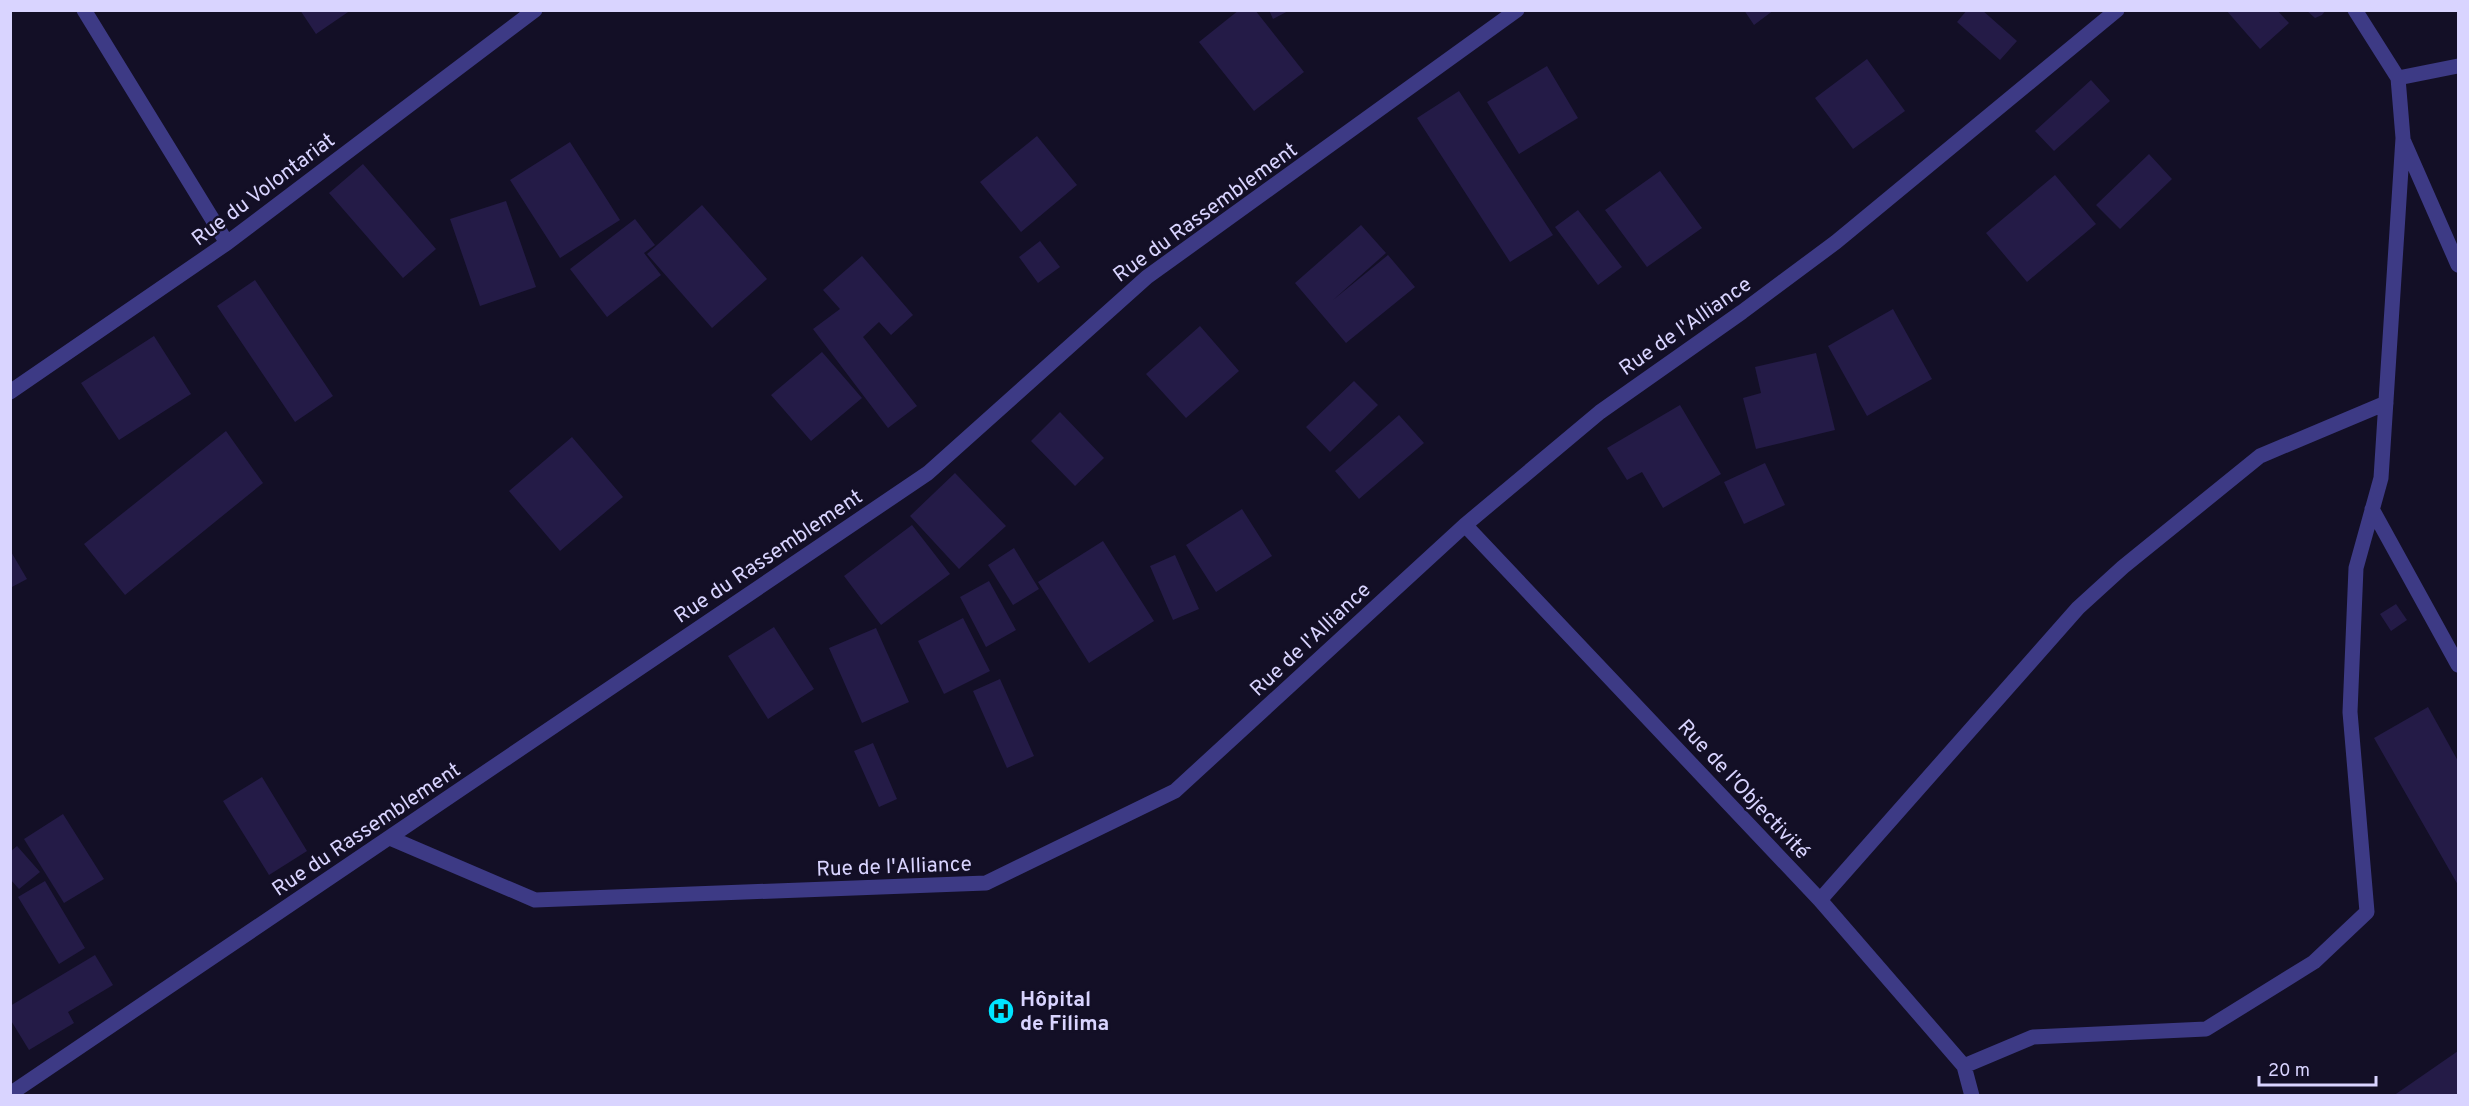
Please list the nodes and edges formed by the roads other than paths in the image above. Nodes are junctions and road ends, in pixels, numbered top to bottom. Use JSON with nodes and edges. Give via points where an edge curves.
{"nodes":[{"id":1,"x":84,"y":10,"type":"edge"},
{"id":2,"x":535,"y":10,"type":"edge"},
{"id":3,"x":1517,"y":10,"type":"edge"},
{"id":4,"x":2117,"y":10,"type":"edge"},
{"id":5,"x":2355,"y":10,"type":"edge"},
{"id":6,"x":2458,"y":66,"type":"edge"},
{"id":7,"x":2398,"y":78,"type":"junction"},
{"id":8,"x":2403,"y":138,"type":"junction"},
{"id":9,"x":227,"y":243,"type":"junction"},
{"id":10,"x":2458,"y":265,"type":"edge"},
{"id":11,"x":10,"y":392,"type":"edge"},
{"id":12,"x":2386,"y":403,"type":"junction"},
{"id":13,"x":2372,"y":509,"type":"junction"},
{"id":14,"x":1465,"y":525,"type":"junction"},
{"id":15,"x":2458,"y":665,"type":"edge"},
{"id":16,"x":390,"y":838,"type":"junction"},
{"id":17,"x":1820,"y":900,"type":"junction"},
{"id":18,"x":1964,"y":1066,"type":"junction"},
{"id":19,"x":17,"y":1093,"type":"edge"},
{"id":20,"x":1972,"y":1095,"type":"edge"}],
"edges":[{"from":1,"to":9,"type":"street"},
{"from":2,"to":9,"type":"street","name":"Rue du Volontariat"},
{"from":3,"to":16,"type":"street","name":"Rue du Rassemblement","via":[[1147,277],[928,473]]},
{"from":4,"to":14,"type":"street","name":"Rue de l'Alliance","via":[[1836,242],[1600,412]]},
{"from":5,"to":7,"type":"street"},
{"from":6,"to":7,"type":"street"},
{"from":7,"to":8,"type":"street"},
{"from":8,"to":10,"type":"street"},
{"from":8,"to":12,"type":"street"},
{"from":9,"to":11,"type":"street","name":"Rue du Volontariat"},
{"from":12,"to":13,"type":"street","via":[[2381,478]]},
{"from":12,"to":17,"type":"street","via":[[2260,456],[2123,567],[2072,615]]},
{"from":13,"to":15,"type":"street"},
{"from":13,"to":18,"type":"street","via":[[2356,568],[2350,712],[2367,912],[2314,962],[2206,1029],[2033,1037]]},
{"from":14,"to":16,"type":"street","name":"Rue de l'Alliance","via":[[1175,791],[986,883],[535,900]]},
{"from":14,"to":17,"type":"street","name":"Rue de l'Objectivité"},
{"from":16,"to":19,"type":"street","name":"Rue du Rassemblement"},
{"from":17,"to":18,"type":"street","name":"Rue de l'Objectivité"},
{"from":18,"to":20,"type":"street","name":"Rue de l'Objectivité"}]}
